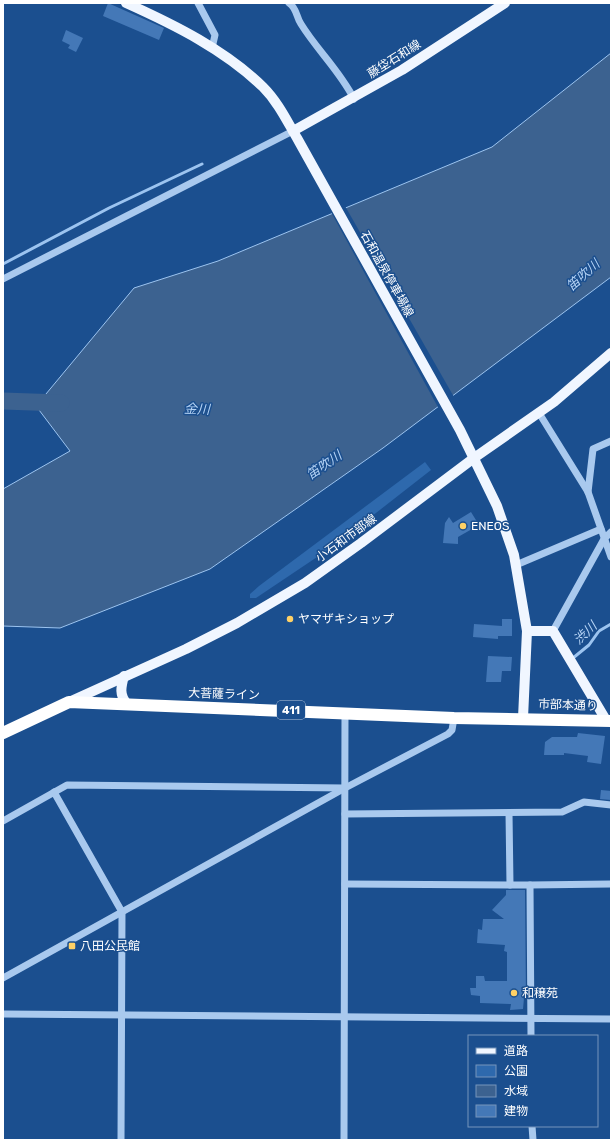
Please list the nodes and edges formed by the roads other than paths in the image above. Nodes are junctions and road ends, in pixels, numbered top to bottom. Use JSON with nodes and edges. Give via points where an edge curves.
{"nodes":[{"id":1,"x":126,"y":3,"type":"edge"},
{"id":2,"x":198,"y":3,"type":"edge"},
{"id":3,"x":289,"y":3,"type":"edge"},
{"id":4,"x":505,"y":3,"type":"edge"},
{"id":5,"x":212,"y":48,"type":"junction"},
{"id":6,"x":353,"y":96,"type":"junction"},
{"id":7,"x":295,"y":134,"type":"junction"},
{"id":8,"x":3,"y":279,"type":"edge"},
{"id":9,"x":611,"y":353,"type":"edge"},
{"id":10,"x":539,"y":413,"type":"junction"},
{"id":11,"x":611,"y":441,"type":"edge"},
{"id":12,"x":474,"y":458,"type":"junction"},
{"id":13,"x":588,"y":492,"type":"junction"},
{"id":14,"x":601,"y":529,"type":"junction"},
{"id":15,"x":611,"y":532,"type":"edge"},
{"id":16,"x":604,"y":539,"type":"junction"},
{"id":17,"x":611,"y":556,"type":"edge"},
{"id":18,"x":516,"y":565,"type":"junction"},
{"id":19,"x":527,"y":630,"type":"junction"},
{"id":20,"x":553,"y":631,"type":"junction"},
{"id":21,"x":124,"y":676,"type":"junction"},
{"id":22,"x":69,"y":702,"type":"junction"},
{"id":23,"x":127,"y":704,"type":"junction"},
{"id":24,"x":346,"y":712,"type":"junction"},
{"id":25,"x":454,"y":718,"type":"junction"},
{"id":26,"x":523,"y":718,"type":"junction"},
{"id":27,"x":608,"y":721,"type":"edge"},
{"id":28,"x":3,"y":733,"type":"edge"},
{"id":29,"x":345,"y":788,"type":"junction"},
{"id":30,"x":54,"y":792,"type":"junction"},
{"id":31,"x":611,"y":805,"type":"edge"},
{"id":32,"x":509,"y":813,"type":"junction"},
{"id":33,"x":345,"y":814,"type":"junction"},
{"id":34,"x":3,"y":821,"type":"edge"},
{"id":35,"x":346,"y":884,"type":"junction"},
{"id":36,"x":611,"y":884,"type":"edge"},
{"id":37,"x":510,"y":885,"type":"junction"},
{"id":38,"x":530,"y":885,"type":"junction"},
{"id":39,"x":122,"y":912,"type":"junction"},
{"id":40,"x":3,"y":978,"type":"edge"},
{"id":41,"x":3,"y":1014,"type":"edge"},
{"id":42,"x":120,"y":1016,"type":"junction"},
{"id":43,"x":345,"y":1017,"type":"junction"},
{"id":44,"x":531,"y":1019,"type":"junction"},
{"id":45,"x":611,"y":1019,"type":"edge"},
{"id":46,"x":532,"y":1035,"type":"edge"},
{"id":47,"x":532,"y":1127,"type":"edge"},
{"id":48,"x":121,"y":1140,"type":"edge"},
{"id":49,"x":344,"y":1140,"type":"edge"},
{"id":50,"x":532,"y":1140,"type":"edge"}],
"edges":[{"from":1,"to":5,"type":"main road","name":"石和温泉停車場線","via":[[182,30]]},
{"from":2,"to":5,"type":"street","via":[[214,35]]},
{"from":3,"to":6,"type":"street","via":[[295,9],[301,25]]},
{"from":4,"to":6,"type":"main road","name":"藤垈石和線","via":[[402,70]]},
{"from":5,"to":7,"type":"main road","name":"石和温泉停車場線","via":[[264,88],[279,106]]},
{"from":6,"to":7,"type":"main road","name":"藤垈石和線"},
{"from":7,"to":8,"type":"street"},
{"from":7,"to":12,"type":"main road","name":"石和温泉停車場線"},
{"from":9,"to":10,"type":"main road","name":"小石和市部線"},
{"from":10,"to":12,"type":"main road","name":"小石和市部線"},
{"from":10,"to":13,"type":"street"},
{"from":11,"to":13,"type":"street","via":[[593,449]]},
{"from":12,"to":18,"type":"main road","name":"石和温泉停車場線","via":[[497,506]]},
{"from":12,"to":21,"type":"main road","name":"小石和市部線","via":[[305,582],[236,623]]},
{"from":13,"to":14,"type":"street"},
{"from":14,"to":16,"type":"street"},
{"from":14,"to":18,"type":"street"},
{"from":15,"to":16,"type":"street"},
{"from":16,"to":17,"type":"street"},
{"from":16,"to":20,"type":"street"},
{"from":18,"to":19,"type":"main road","name":"石和温泉停車場線"},
{"from":19,"to":20,"type":"main road"},
{"from":19,"to":26,"type":"main road","name":"石和温泉停車場線"},
{"from":20,"to":27,"type":"main road"},
{"from":21,"to":22,"type":"main road","name":"小石和市部線"},
{"from":21,"to":23,"type":"main road","via":[[121,692]]},
{"from":22,"to":23,"type":"highway","name":"大菩薩ライン","number":"411"},
{"from":22,"to":28,"type":"highway","name":"大菩薩ライン","number":"411"},
{"from":23,"to":24,"type":"highway","name":"大菩薩ライン","number":"411"},
{"from":24,"to":25,"type":"highway","name":"大菩薩ライン","number":"411"},
{"from":24,"to":29,"type":"street"},
{"from":25,"to":26,"type":"highway","name":"大菩薩ライン","number":"411"},
{"from":25,"to":29,"type":"street","via":[[452,730],[448,734]]},
{"from":26,"to":27,"type":"highway","name":"市部本通り","number":"411"},
{"from":29,"to":30,"type":"street","via":[[67,785]]},
{"from":29,"to":33,"type":"street"},
{"from":29,"to":39,"type":"street"},
{"from":30,"to":34,"type":"street"},
{"from":30,"to":39,"type":"street"},
{"from":31,"to":32,"type":"street","via":[[584,802],[562,812]]},
{"from":32,"to":33,"type":"street"},
{"from":32,"to":37,"type":"street"},
{"from":33,"to":35,"type":"street"},
{"from":35,"to":37,"type":"street"},
{"from":35,"to":43,"type":"street"},
{"from":36,"to":38,"type":"street"},
{"from":37,"to":38,"type":"street"},
{"from":38,"to":44,"type":"street"},
{"from":39,"to":40,"type":"street"},
{"from":39,"to":42,"type":"street"},
{"from":41,"to":42,"type":"street"},
{"from":42,"to":43,"type":"street"},
{"from":42,"to":48,"type":"street"},
{"from":43,"to":44,"type":"street"},
{"from":43,"to":49,"type":"street"},
{"from":44,"to":45,"type":"street"},
{"from":44,"to":46,"type":"street"},
{"from":47,"to":50,"type":"street"}]}
